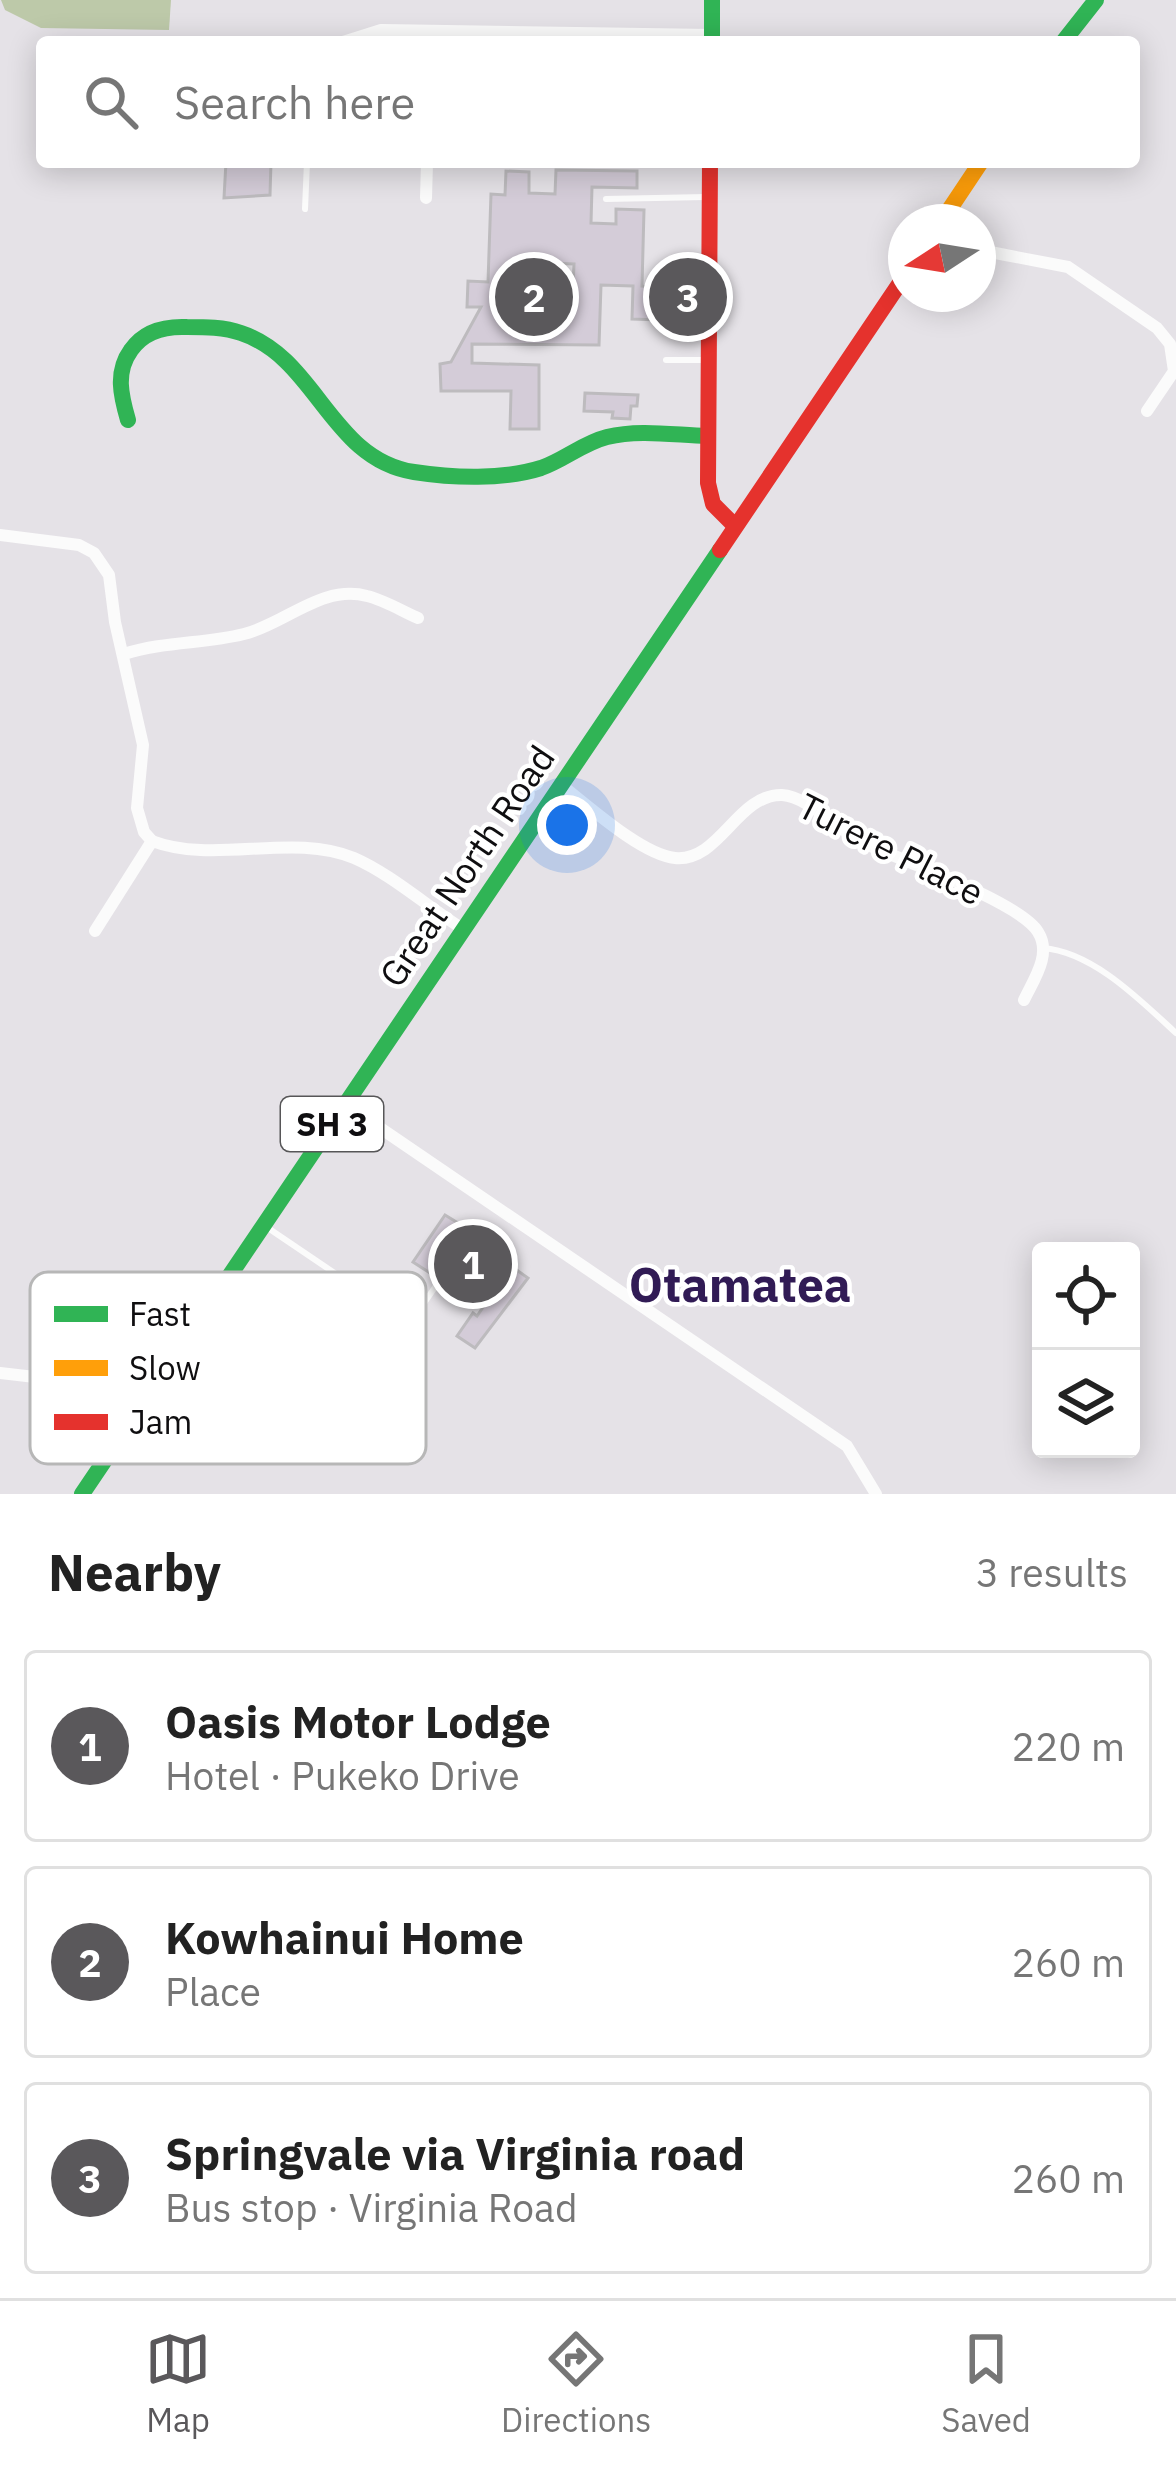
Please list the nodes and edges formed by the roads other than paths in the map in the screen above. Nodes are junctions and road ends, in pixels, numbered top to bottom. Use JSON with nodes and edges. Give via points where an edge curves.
{"nodes":[{"id":1,"x":712,"y":0,"type":"edge"},
{"id":2,"x":1096,"y":0,"type":"edge"},
{"id":3,"x":356,"y":36,"type":"edge"},
{"id":4,"x":429,"y":36,"type":"edge"},
{"id":5,"x":712,"y":36,"type":"edge"},
{"id":6,"x":1068,"y":36,"type":"edge"},
{"id":7,"x":307,"y":168,"type":"edge"},
{"id":8,"x":427,"y":168,"type":"edge"},
{"id":9,"x":710,"y":168,"type":"edge"},
{"id":10,"x":977,"y":168,"type":"edge"},
{"id":11,"x":710,"y":197,"type":"junction"},
{"id":12,"x":426,"y":198,"type":"dead end"},
{"id":13,"x":606,"y":200,"type":"dead end"},
{"id":14,"x":953,"y":204,"type":"edge"},
{"id":15,"x":305,"y":209,"type":"dead end"},
{"id":16,"x":996,"y":253,"type":"edge"},
{"id":17,"x":888,"y":301,"type":"edge"},
{"id":18,"x":666,"y":360,"type":"dead end"},
{"id":19,"x":708,"y":360,"type":"junction"},
{"id":20,"x":1148,"y":411,"type":"dead end"},
{"id":21,"x":128,"y":420,"type":"dead end"},
{"id":22,"x":707,"y":436,"type":"junction"},
{"id":23,"x":735,"y":526,"type":"junction"},
{"id":24,"x":0,"y":535,"type":"edge"},
{"id":25,"x":418,"y":618,"type":"dead end"},
{"id":26,"x":124,"y":654,"type":"junction"},
{"id":27,"x":560,"y":784,"type":"junction"},
{"id":28,"x":152,"y":841,"type":"junction"},
{"id":29,"x":463,"y":929,"type":"junction"},
{"id":30,"x":95,"y":931,"type":"dead end"},
{"id":31,"x":1043,"y":948,"type":"junction"},
{"id":32,"x":1024,"y":1000,"type":"dead end"},
{"id":33,"x":1176,"y":1033,"type":"edge"},
{"id":34,"x":345,"y":1104,"type":"junction"},
{"id":35,"x":263,"y":1225,"type":"junction"},
{"id":36,"x":456,"y":1258,"type":"dead end"},
{"id":37,"x":231,"y":1272,"type":"edge"},
{"id":38,"x":333,"y":1272,"type":"edge"},
{"id":39,"x":426,"y":1302,"type":"edge"},
{"id":40,"x":0,"y":1372,"type":"edge"},
{"id":41,"x":30,"y":1376,"type":"edge"},
{"id":42,"x":102,"y":1464,"type":"edge"},
{"id":43,"x":82,"y":1494,"type":"edge"},
{"id":44,"x":875,"y":1494,"type":"edge"}],
"edges":[{"from":1,"to":5,"type":"main road"},
{"from":2,"to":6,"type":"main road"},
{"from":3,"to":4,"type":"street"},
{"from":7,"to":15,"type":"lane"},
{"from":8,"to":12,"type":"street"},
{"from":9,"to":11,"type":"main road"},
{"from":10,"to":14,"type":"main road"},
{"from":11,"to":13,"type":"lane"},
{"from":11,"to":19,"type":"main road"},
{"from":16,"to":20,"type":"street","via":[[1068,267],[1157,328],[1170,344],[1174,371]]},
{"from":17,"to":23,"type":"main road","name":"Great North Road","number":"SH 3"},
{"from":18,"to":19,"type":"lane"},
{"from":19,"to":22,"type":"main road"},
{"from":21,"to":22,"type":"main road","via":[[120,371],[142,338],[173,327],[244,333],[265,344],[349,442],[388,468],[517,473],[611,435]]},
{"from":22,"to":23,"type":"main road","via":[[713,504]]},
{"from":23,"to":27,"type":"main road","name":"Great North Road","number":"SH 3"},
{"from":24,"to":26,"type":"street","via":[[94,553],[109,575]]},
{"from":25,"to":26,"type":"street","via":[[350,594],[242,634]]},
{"from":26,"to":28,"type":"street","via":[[143,745],[137,808]]},
{"from":27,"to":29,"type":"main road","name":"Great North Road","number":"SH 3"},
{"from":27,"to":31,"type":"street","name":"Turere Place","via":[[673,858],[704,849],[760,800],[790,796],[859,841],[1021,915]]},
{"from":28,"to":29,"type":"street","via":[[354,858]]},
{"from":28,"to":30,"type":"street"},
{"from":29,"to":34,"type":"main road","name":"Great North Road","number":"SH 3"},
{"from":31,"to":32,"type":"street"},
{"from":31,"to":33,"type":"lane","via":[[1086,962]]},
{"from":34,"to":35,"type":"main road","name":"Great North Road","number":"SH 3"},
{"from":34,"to":44,"type":"street","via":[[847,1446]]},
{"from":35,"to":37,"type":"main road","name":"Great North Road","number":"SH 3"},
{"from":35,"to":38,"type":"lane"},
{"from":36,"to":39,"type":"lane"},
{"from":40,"to":41,"type":"street"},
{"from":42,"to":43,"type":"main road","name":"Great North Road","number":"SH 3"}]}
